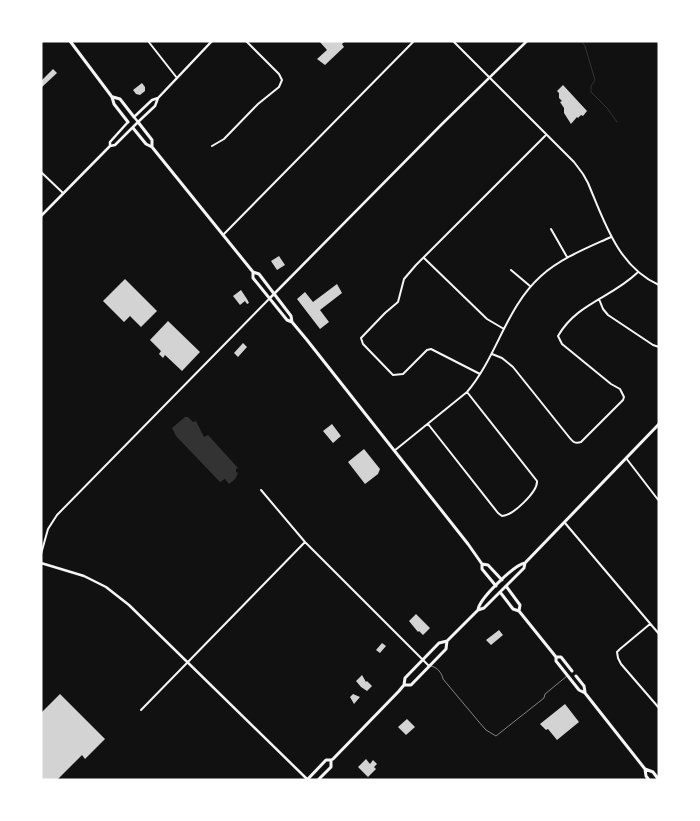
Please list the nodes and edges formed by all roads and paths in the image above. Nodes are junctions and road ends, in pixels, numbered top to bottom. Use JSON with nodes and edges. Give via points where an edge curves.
{"nodes":[{"id":1,"x":70,"y":41,"type":"edge"},
{"id":2,"x":148,"y":41,"type":"edge"},
{"id":3,"x":212,"y":41,"type":"edge"},
{"id":4,"x":246,"y":41,"type":"edge"},
{"id":5,"x":414,"y":41,"type":"edge"},
{"id":6,"x":453,"y":41,"type":"edge"},
{"id":7,"x":528,"y":41,"type":"edge"},
{"id":8,"x":177,"y":78,"type":"junction"},
{"id":9,"x":490,"y":78,"type":"junction"},
{"id":10,"x":112,"y":97,"type":"junction"},
{"id":11,"x":158,"y":98,"type":"junction"},
{"id":12,"x":134,"y":117,"type":"junction"},
{"id":13,"x":128,"y":122,"type":"junction"},
{"id":14,"x":138,"y":122,"type":"junction"},
{"id":15,"x":133,"y":128,"type":"junction"},
{"id":16,"x":546,"y":134,"type":"junction"},
{"id":17,"x":110,"y":146,"type":"junction"},
{"id":18,"x":212,"y":146,"type":"dead end"},
{"id":19,"x":152,"y":147,"type":"junction"},
{"id":20,"x":41,"y":172,"type":"edge"},
{"id":21,"x":63,"y":193,"type":"junction"},
{"id":22,"x":41,"y":216,"type":"edge"},
{"id":23,"x":551,"y":229,"type":"dead end"},
{"id":24,"x":223,"y":235,"type":"junction"},
{"id":25,"x":612,"y":236,"type":"junction"},
{"id":26,"x":566,"y":257,"type":"junction"},
{"id":27,"x":424,"y":258,"type":"junction"},
{"id":28,"x":511,"y":270,"type":"dead end"},
{"id":29,"x":253,"y":272,"type":"junction"},
{"id":30,"x":638,"y":273,"type":"junction"},
{"id":31,"x":659,"y":285,"type":"edge"},
{"id":32,"x":531,"y":287,"type":"junction"},
{"id":33,"x":275,"y":294,"type":"junction"},
{"id":34,"x":270,"y":298,"type":"junction"},
{"id":35,"x":599,"y":299,"type":"junction"},
{"id":36,"x":292,"y":322,"type":"junction"},
{"id":37,"x":504,"y":329,"type":"junction"},
{"id":38,"x":659,"y":347,"type":"edge"},
{"id":39,"x":492,"y":354,"type":"junction"},
{"id":40,"x":480,"y":374,"type":"junction"},
{"id":41,"x":467,"y":392,"type":"junction"},
{"id":42,"x":428,"y":424,"type":"junction"},
{"id":43,"x":659,"y":424,"type":"edge"},
{"id":44,"x":394,"y":451,"type":"junction"},
{"id":45,"x":626,"y":458,"type":"junction"},
{"id":46,"x":260,"y":490,"type":"dead end"},
{"id":47,"x":659,"y":501,"type":"edge"},
{"id":48,"x":563,"y":521,"type":"junction"},
{"id":49,"x":305,"y":542,"type":"junction"},
{"id":50,"x":41,"y":554,"type":"edge"},
{"id":51,"x":41,"y":563,"type":"edge"},
{"id":52,"x":524,"y":563,"type":"junction"},
{"id":53,"x":482,"y":564,"type":"junction"},
{"id":54,"x":502,"y":580,"type":"junction"},
{"id":55,"x":496,"y":586,"type":"junction"},
{"id":56,"x":506,"y":586,"type":"junction"},
{"id":57,"x":500,"y":592,"type":"junction"},
{"id":58,"x":478,"y":610,"type":"junction"},
{"id":59,"x":520,"y":611,"type":"junction"},
{"id":60,"x":650,"y":624,"type":"junction"},
{"id":61,"x":659,"y":634,"type":"edge"},
{"id":62,"x":447,"y":641,"type":"junction"},
{"id":63,"x":556,"y":656,"type":"junction"},
{"id":64,"x":422,"y":660,"type":"junction"},
{"id":65,"x":186,"y":662,"type":"junction"},
{"id":66,"x":429,"y":666,"type":"junction"},
{"id":67,"x":572,"y":671,"type":"junction"},
{"id":68,"x":567,"y":675,"type":"junction"},
{"id":69,"x":576,"y":676,"type":"joint"},
{"id":70,"x":404,"y":685,"type":"junction"},
{"id":71,"x":585,"y":693,"type":"junction"},
{"id":72,"x":659,"y":708,"type":"edge"},
{"id":73,"x":141,"y":710,"type":"dead end"},
{"id":74,"x":331,"y":760,"type":"junction"},
{"id":75,"x":645,"y":769,"type":"junction"},
{"id":76,"x":307,"y":780,"type":"edge"},
{"id":77,"x":318,"y":780,"type":"edge"},
{"id":78,"x":649,"y":780,"type":"edge"},
{"id":79,"x":659,"y":780,"type":"edge"}],
"edges":[{"from":1,"to":10,"type":"main road"},
{"from":2,"to":8,"type":"street"},
{"from":3,"to":8,"type":"street"},
{"from":4,"to":18,"type":"street","via":[[282,80],[279,87],[224,139]]},
{"from":5,"to":24,"type":"street"},
{"from":6,"to":9,"type":"street"},
{"from":7,"to":9,"type":"street"},
{"from":8,"to":11,"type":"street"},
{"from":9,"to":16,"type":"street"},
{"from":9,"to":33,"type":"street"},
{"from":10,"to":12,"type":"main road","via":[[120,99]]},
{"from":10,"to":13,"type":"main road"},
{"from":11,"to":12,"type":"street"},
{"from":11,"to":14,"type":"street"},
{"from":12,"to":13,"type":"street"},
{"from":12,"to":14,"type":"street"},
{"from":13,"to":15,"type":"street"},
{"from":13,"to":17,"type":"street"},
{"from":14,"to":15,"type":"street"},
{"from":14,"to":19,"type":"main road","via":[[152,140]]},
{"from":15,"to":17,"type":"street"},
{"from":15,"to":19,"type":"main road"},
{"from":16,"to":25,"type":"street","via":[[583,174]]},
{"from":16,"to":27,"type":"street"},
{"from":17,"to":21,"type":"street"},
{"from":19,"to":24,"type":"main road"},
{"from":20,"to":21,"type":"street"},
{"from":21,"to":22,"type":"street"},
{"from":23,"to":26,"type":"street"},
{"from":24,"to":29,"type":"main road"},
{"from":25,"to":26,"type":"street"},
{"from":25,"to":30,"type":"street","via":[[620,252]]},
{"from":26,"to":32,"type":"street"},
{"from":27,"to":37,"type":"street","via":[[486,319]]},
{"from":27,"to":40,"type":"street","via":[[404,279],[398,302],[361,338],[362,341],[395,376],[402,374],[431,349]]},
{"from":28,"to":32,"type":"street"},
{"from":29,"to":33,"type":"main road","via":[[259,274]]},
{"from":29,"to":34,"type":"main road","via":[[253,278]]},
{"from":30,"to":31,"type":"street"},
{"from":30,"to":35,"type":"street"},
{"from":32,"to":37,"type":"street"},
{"from":33,"to":34,"type":"street"},
{"from":33,"to":36,"type":"main road"},
{"from":34,"to":36,"type":"main road"},
{"from":34,"to":50,"type":"street","via":[[57,515],[48,529]]},
{"from":35,"to":38,"type":"street","via":[[608,315]]},
{"from":35,"to":39,"type":"street","via":[[573,316],[560,332],[559,340],[620,389],[624,397],[581,442],[573,442],[513,367]]},
{"from":36,"to":44,"type":"main road"},
{"from":37,"to":39,"type":"street"},
{"from":39,"to":40,"type":"street"},
{"from":40,"to":41,"type":"street"},
{"from":41,"to":42,"type":"street"},
{"from":41,"to":42,"type":"street","via":[[537,481],[534,492],[510,515],[498,513]]},
{"from":42,"to":44,"type":"street"},
{"from":43,"to":45,"type":"main road"},
{"from":44,"to":53,"type":"main road"},
{"from":45,"to":47,"type":"street"},
{"from":45,"to":48,"type":"main road"},
{"from":46,"to":49,"type":"street"},
{"from":48,"to":52,"type":"main road"},
{"from":48,"to":60,"type":"street"},
{"from":49,"to":64,"type":"street"},
{"from":49,"to":65,"type":"street"},
{"from":51,"to":65,"type":"street","via":[[84,576],[106,587],[129,605]]},
{"from":52,"to":54,"type":"main road"},
{"from":52,"to":56,"type":"main road","via":[[524,568]]},
{"from":53,"to":54,"type":"main road","via":[[488,565]]},
{"from":53,"to":55,"type":"main road","via":[[482,569]]},
{"from":54,"to":55,"type":"main road"},
{"from":54,"to":56,"type":"street"},
{"from":55,"to":57,"type":"street"},
{"from":55,"to":58,"type":"main road","via":[[478,604]]},
{"from":56,"to":57,"type":"main road"},
{"from":56,"to":59,"type":"main road","via":[[520,605]]},
{"from":57,"to":58,"type":"main road"},
{"from":57,"to":59,"type":"main road","via":[[513,608]]},
{"from":58,"to":62,"type":"main road"},
{"from":59,"to":63,"type":"main road"},
{"from":60,"to":61,"type":"street"},
{"from":60,"to":72,"type":"street","via":[[620,649],[618,658]]},
{"from":62,"to":64,"type":"main road","via":[[439,643]]},
{"from":62,"to":66,"type":"main road","via":[[446,649]]},
{"from":63,"to":67,"type":"main road","via":[[561,657]]},
{"from":63,"to":68,"type":"main road","via":[[556,661]]},
{"from":64,"to":66,"type":"street"},
{"from":64,"to":70,"type":"main road","via":[[405,678]]},
{"from":65,"to":73,"type":"street"},
{"from":65,"to":76,"type":"street"},
{"from":66,"to":68,"type":"lane","via":[[442,674],[483,726],[496,736]]},
{"from":66,"to":70,"type":"main road","via":[[411,685]]},
{"from":67,"to":68,"type":"lane"},
{"from":67,"to":69,"type":"street"},
{"from":68,"to":71,"type":"main road","via":[[578,690]]},
{"from":69,"to":71,"type":"main road"},
{"from":70,"to":74,"type":"main road"},
{"from":71,"to":75,"type":"main road"},
{"from":74,"to":76,"type":"main road","via":[[326,760]]},
{"from":74,"to":77,"type":"main road","via":[[331,767]]},
{"from":75,"to":78,"type":"main road"},
{"from":75,"to":79,"type":"main road","via":[[653,772]]}]}
